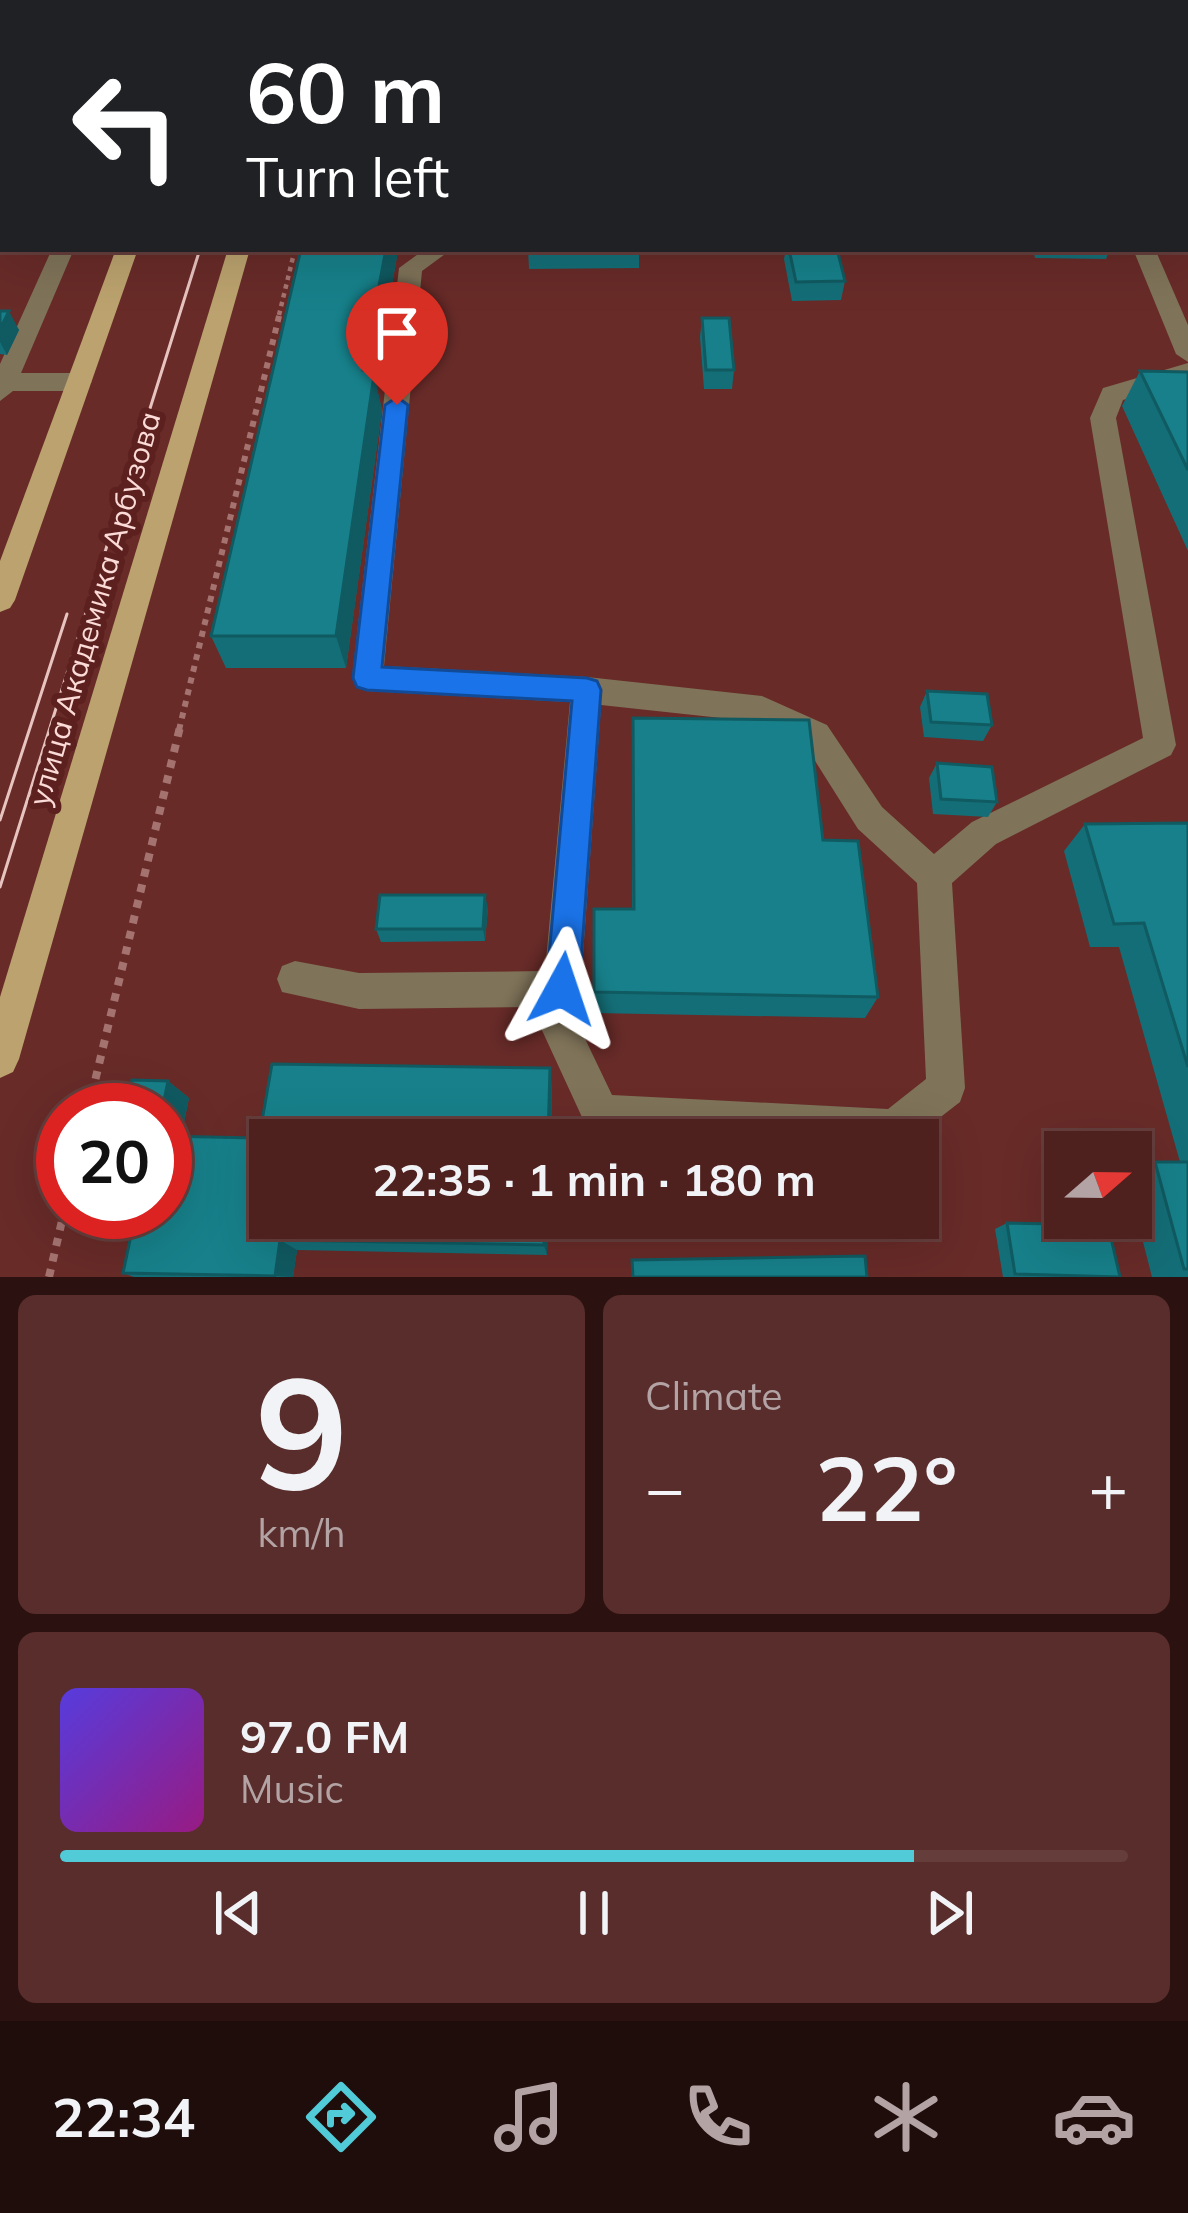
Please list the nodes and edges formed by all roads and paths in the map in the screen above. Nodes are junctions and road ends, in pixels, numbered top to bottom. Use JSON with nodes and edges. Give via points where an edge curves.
{"nodes":[{"id":1,"x":62,"y":252,"type":"edge"},
{"id":2,"x":126,"y":252,"type":"edge"},
{"id":3,"x":238,"y":252,"type":"edge"},
{"id":4,"x":294,"y":252,"type":"edge"},
{"id":5,"x":436,"y":252,"type":"edge"},
{"id":6,"x":1145,"y":252,"type":"edge"},
{"id":7,"x":1188,"y":354,"type":"edge"},
{"id":8,"x":1188,"y":372,"type":"edge"},
{"id":9,"x":79,"y":382,"type":"junction"},
{"id":10,"x":1,"y":385,"type":"edge"},
{"id":11,"x":0,"y":600,"type":"edge"},
{"id":12,"x":587,"y":690,"type":"junction"},
{"id":13,"x":934,"y":876,"type":"junction"},
{"id":14,"x":295,"y":979,"type":"dead end"},
{"id":15,"x":562,"y":989,"type":"junction"},
{"id":16,"x":0,"y":1059,"type":"edge"},
{"id":17,"x":94,"y":1083,"type":"edge"},
{"id":18,"x":58,"y":1239,"type":"edge"},
{"id":19,"x":49,"y":1277,"type":"edge"}],
"edges":[{"from":1,"to":10,"type":"street"},
{"from":2,"to":9,"type":"main road"},
{"from":3,"to":16,"type":"main road","name":"улица Академика Арбузова"},
{"from":4,"to":17,"type":"path"},
{"from":5,"to":12,"type":"street","via":[[411,268],[367,678]]},
{"from":6,"to":7,"type":"street"},
{"from":8,"to":13,"type":"street","via":[[1112,394],[1103,418],[1160,745],[984,833]]},
{"from":9,"to":10,"type":"street"},
{"from":9,"to":11,"type":"main road"},
{"from":12,"to":13,"type":"street","via":[[762,709],[816,735],[870,818]]},
{"from":12,"to":15,"type":"street"},
{"from":13,"to":15,"type":"street","via":[[946,1088],[894,1129],[601,1114],[559,1026]]},
{"from":14,"to":15,"type":"street","via":[[359,992]]},
{"from":18,"to":19,"type":"path"}]}
